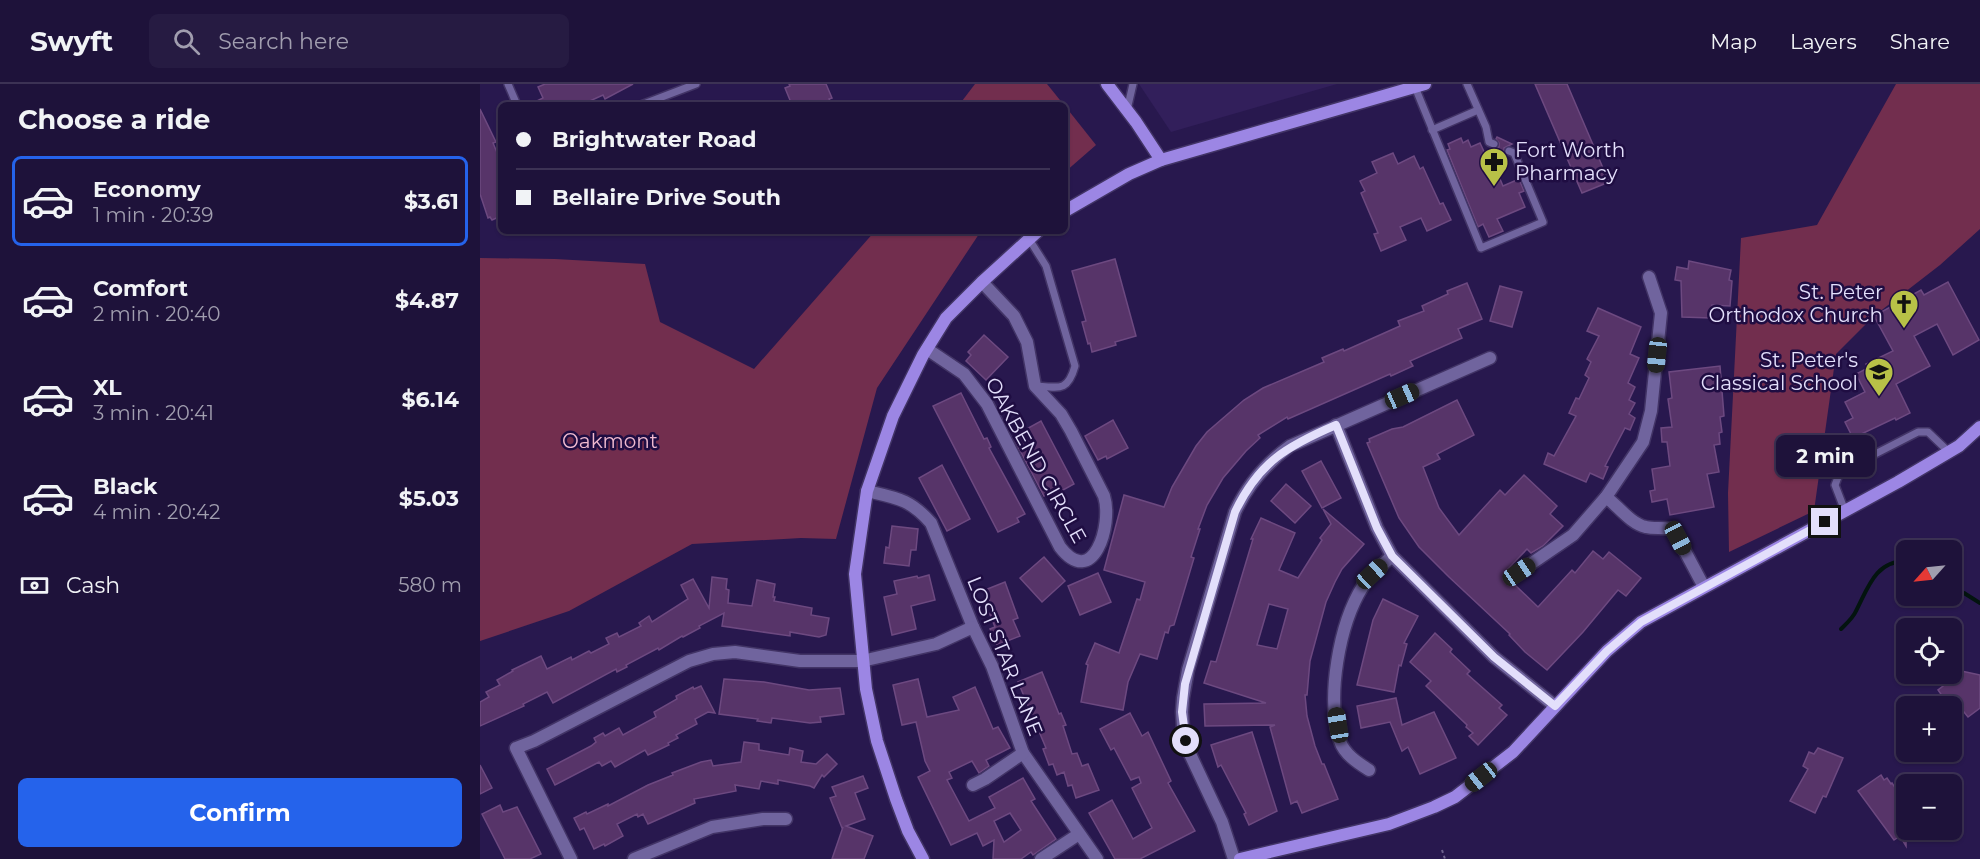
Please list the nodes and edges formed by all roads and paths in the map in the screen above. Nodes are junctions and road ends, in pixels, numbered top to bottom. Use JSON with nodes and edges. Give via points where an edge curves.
{"nodes":[{"id":1,"x":508,"y":84,"type":"edge"},
{"id":2,"x":696,"y":84,"type":"edge"},
{"id":3,"x":1107,"y":84,"type":"edge"},
{"id":4,"x":1133,"y":84,"type":"edge"},
{"id":5,"x":1467,"y":84,"type":"edge"},
{"id":6,"x":1420,"y":86,"type":"edge"},
{"id":7,"x":516,"y":102,"type":"edge"},
{"id":8,"x":649,"y":102,"type":"edge"},
{"id":9,"x":1127,"y":110,"type":"junction"},
{"id":10,"x":1478,"y":110,"type":"junction"},
{"id":11,"x":1432,"y":130,"type":"junction"},
{"id":12,"x":1494,"y":144,"type":"dead end"},
{"id":13,"x":1509,"y":150,"type":"dead end"},
{"id":14,"x":1161,"y":160,"type":"junction"},
{"id":15,"x":1068,"y":209,"type":"edge"},
{"id":16,"x":1034,"y":235,"type":"edge"},
{"id":17,"x":1649,"y":278,"type":"dead end"},
{"id":18,"x":982,"y":282,"type":"junction"},
{"id":19,"x":927,"y":349,"type":"junction"},
{"id":20,"x":1490,"y":358,"type":"dead end"},
{"id":21,"x":1035,"y":386,"type":"junction"},
{"id":22,"x":1336,"y":425,"type":"junction"},
{"id":23,"x":1980,"y":427,"type":"edge"},
{"id":24,"x":1949,"y":452,"type":"junction"},
{"id":25,"x":867,"y":491,"type":"junction"},
{"id":26,"x":1606,"y":497,"type":"junction"},
{"id":27,"x":1845,"y":511,"type":"junction"},
{"id":28,"x":1392,"y":556,"type":"junction"},
{"id":29,"x":1519,"y":572,"type":"dead end"},
{"id":30,"x":1704,"y":587,"type":"junction"},
{"id":31,"x":973,"y":627,"type":"junction"},
{"id":32,"x":862,"y":662,"type":"junction"},
{"id":33,"x":1555,"y":706,"type":"junction"},
{"id":34,"x":1023,"y":753,"type":"junction"},
{"id":35,"x":1369,"y":770,"type":"dead end"},
{"id":36,"x":973,"y":785,"type":"dead end"},
{"id":37,"x":786,"y":819,"type":"dead end"},
{"id":38,"x":1079,"y":834,"type":"junction"},
{"id":39,"x":1442,"y":850,"type":"dead end"},
{"id":40,"x":571,"y":859,"type":"edge"},
{"id":41,"x":634,"y":859,"type":"edge"},
{"id":42,"x":923,"y":859,"type":"edge"},
{"id":43,"x":1041,"y":859,"type":"edge"},
{"id":44,"x":1097,"y":859,"type":"edge"},
{"id":45,"x":1234,"y":859,"type":"edge"},
{"id":46,"x":1240,"y":859,"type":"edge"},
{"id":47,"x":1445,"y":859,"type":"edge"}],
"edges":[{"from":1,"to":7,"type":"lane"},
{"from":2,"to":8,"type":"lane"},
{"from":3,"to":9,"type":"street"},
{"from":4,"to":9,"type":"lane"},
{"from":5,"to":10,"type":"lane"},
{"from":6,"to":11,"type":"lane"},
{"from":6,"to":14,"type":"street"},
{"from":9,"to":14,"type":"street"},
{"from":10,"to":11,"type":"lane"},
{"from":10,"to":12,"type":"lane"},
{"from":11,"to":13,"type":"lane","via":[[1481,248],[1544,222],[1514,153]]},
{"from":14,"to":15,"type":"street","via":[[1128,174]]},
{"from":16,"to":18,"type":"street"},
{"from":16,"to":21,"type":"lane","via":[[1052,281],[1075,366],[1066,386]]},
{"from":17,"to":26,"type":"street","via":[[1661,313],[1651,411],[1643,442]]},
{"from":18,"to":19,"type":"street","via":[[946,318]]},
{"from":18,"to":21,"type":"street","name":"OAKBEND CIRCLE","via":[[1014,316],[1031,355]]},
{"from":19,"to":21,"type":"street","name":"OAKBEND CIRCLE","via":[[964,374],[977,390],[1060,547],[1073,561],[1081,562],[1099,547],[1107,522],[1107,504],[1061,414]]},
{"from":19,"to":25,"type":"street","via":[[892,416]]},
{"from":20,"to":22,"type":"street"},
{"from":22,"to":28,"type":"street"},
{"from":22,"to":45,"type":"street","via":[[1278,455],[1242,499],[1185,684],[1183,727],[1188,748],[1222,822]]},
{"from":23,"to":24,"type":"street"},
{"from":24,"to":27,"type":"street"},
{"from":24,"to":27,"type":"lane","via":[[1928,432],[1918,432],[1840,472],[1835,485]]},
{"from":25,"to":31,"type":"street","name":"LOST STAR LANE","via":[[903,500],[930,523]]},
{"from":25,"to":32,"type":"street","via":[[855,574]]},
{"from":26,"to":29,"type":"street","via":[[1574,535]]},
{"from":26,"to":30,"type":"street","via":[[1635,523],[1671,530]]},
{"from":27,"to":30,"type":"street"},
{"from":28,"to":33,"type":"street","via":[[1494,657]]},
{"from":28,"to":35,"type":"street","via":[[1372,574],[1357,598],[1334,679],[1340,743],[1354,761]]},
{"from":30,"to":33,"type":"street","via":[[1641,622],[1607,651]]},
{"from":31,"to":32,"type":"street","via":[[936,644]]},
{"from":31,"to":34,"type":"street","name":"LOST STAR LANE","via":[[992,666]]},
{"from":32,"to":40,"type":"street","via":[[800,661],[735,652],[713,654],[689,662],[516,748]]},
{"from":32,"to":42,"type":"street","via":[[877,741],[904,820]]},
{"from":33,"to":46,"type":"street","via":[[1513,752],[1455,797],[1389,824]]},
{"from":34,"to":36,"type":"street"},
{"from":34,"to":38,"type":"street","name":"LOST STAR LANE"},
{"from":37,"to":41,"type":"street","via":[[711,827]]},
{"from":38,"to":43,"type":"street"},
{"from":38,"to":44,"type":"street","name":"LOST STAR LANE"},
{"from":39,"to":47,"type":"path"}]}
